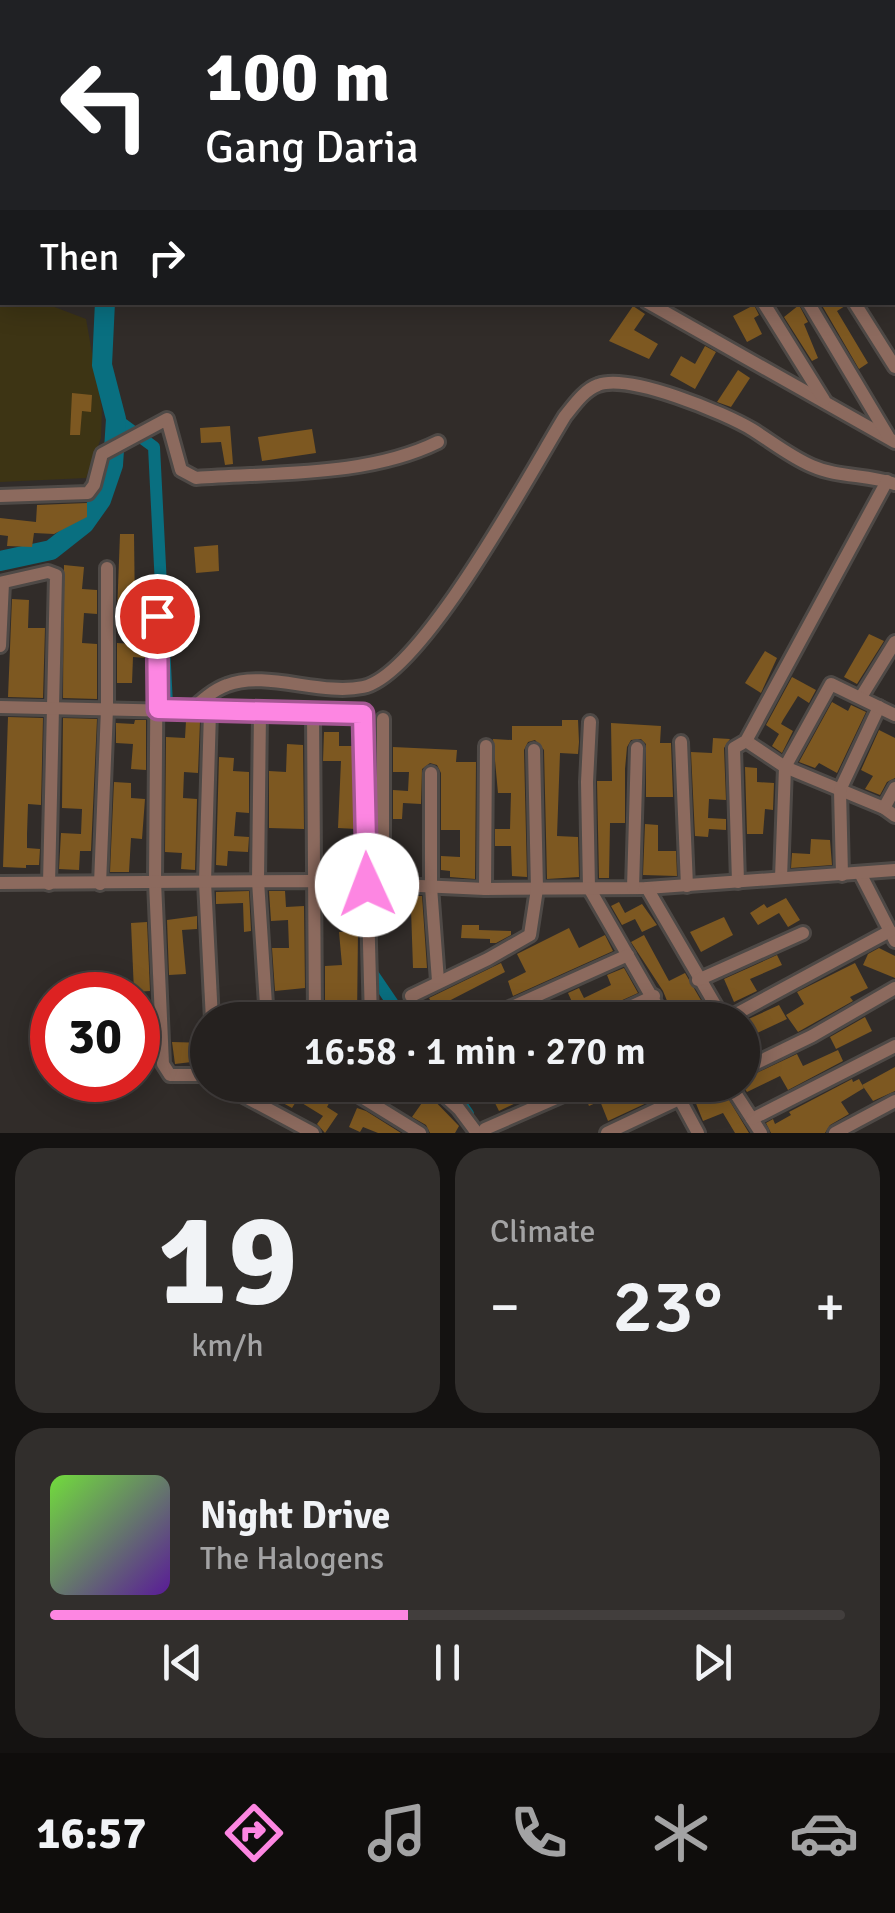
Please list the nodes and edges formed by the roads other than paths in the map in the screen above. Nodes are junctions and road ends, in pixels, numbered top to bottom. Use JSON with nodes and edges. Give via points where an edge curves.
{"nodes":[{"id":1,"x":653,"y":305,"type":"edge"},
{"id":2,"x":765,"y":305,"type":"edge"},
{"id":3,"x":810,"y":305,"type":"edge"},
{"id":4,"x":856,"y":305,"type":"edge"},
{"id":5,"x":895,"y":367,"type":"edge"},
{"id":6,"x":825,"y":402,"type":"junction"},
{"id":7,"x":892,"y":440,"type":"edge"},
{"id":8,"x":438,"y":442,"type":"dead end"},
{"id":9,"x":891,"y":482,"type":"edge"},
{"id":10,"x":0,"y":496,"type":"edge"},
{"id":11,"x":107,"y":568,"type":"dead end"},
{"id":12,"x":2,"y":583,"type":"edge"},
{"id":13,"x":157,"y":616,"type":"dead end"},
{"id":14,"x":895,"y":642,"type":"edge"},
{"id":15,"x":0,"y":646,"type":"edge"},
{"id":16,"x":861,"y":697,"type":"junction"},
{"id":17,"x":879,"y":706,"type":"junction"},
{"id":18,"x":0,"y":707,"type":"edge"},
{"id":19,"x":53,"y":707,"type":"junction"},
{"id":20,"x":107,"y":709,"type":"junction"},
{"id":21,"x":158,"y":709,"type":"junction"},
{"id":22,"x":192,"y":709,"type":"junction"},
{"id":23,"x":313,"y":711,"type":"junction"},
{"id":24,"x":210,"y":712,"type":"junction"},
{"id":25,"x":260,"y":712,"type":"junction"},
{"id":26,"x":895,"y":715,"type":"edge"},
{"id":27,"x":383,"y":720,"type":"dead end"},
{"id":28,"x":590,"y":722,"type":"dead end"},
{"id":29,"x":746,"y":741,"type":"junction"},
{"id":30,"x":681,"y":742,"type":"dead end"},
{"id":31,"x":486,"y":746,"type":"dead end"},
{"id":32,"x":637,"y":748,"type":"dead end"},
{"id":33,"x":534,"y":750,"type":"dead end"},
{"id":34,"x":785,"y":767,"type":"junction"},
{"id":35,"x":431,"y":773,"type":"dead end"},
{"id":36,"x":895,"y":788,"type":"edge"},
{"id":37,"x":840,"y":790,"type":"junction"},
{"id":38,"x":892,"y":813,"type":"edge"},
{"id":39,"x":895,"y":870,"type":"edge"},
{"id":40,"x":860,"y":873,"type":"junction"},
{"id":41,"x":842,"y":874,"type":"junction"},
{"id":42,"x":781,"y":878,"type":"junction"},
{"id":43,"x":258,"y":881,"type":"junction"},
{"id":44,"x":155,"y":882,"type":"junction"},
{"id":45,"x":205,"y":882,"type":"junction"},
{"id":46,"x":312,"y":882,"type":"junction"},
{"id":47,"x":738,"y":882,"type":"junction"},
{"id":48,"x":0,"y":883,"type":"edge"},
{"id":49,"x":49,"y":884,"type":"junction"},
{"id":50,"x":100,"y":884,"type":"junction"},
{"id":51,"x":375,"y":885,"type":"junction"},
{"id":52,"x":688,"y":886,"type":"junction"},
{"id":53,"x":432,"y":887,"type":"junction"},
{"id":54,"x":590,"y":888,"type":"junction"},
{"id":55,"x":640,"y":888,"type":"junction"},
{"id":56,"x":485,"y":889,"type":"junction"},
{"id":57,"x":536,"y":889,"type":"junction"},
{"id":58,"x":803,"y":932,"type":"dead end"},
{"id":59,"x":892,"y":936,"type":"edge"},
{"id":60,"x":628,"y":956,"type":"junction"},
{"id":61,"x":438,"y":980,"type":"junction"},
{"id":62,"x":698,"y":980,"type":"junction"},
{"id":63,"x":895,"y":988,"type":"edge"},
{"id":64,"x":411,"y":996,"type":"dead end"},
{"id":65,"x":654,"y":996,"type":"junction"},
{"id":66,"x":211,"y":1002,"type":"edge"},
{"id":67,"x":266,"y":1002,"type":"edge"},
{"id":68,"x":314,"y":1002,"type":"edge"},
{"id":69,"x":372,"y":1002,"type":"edge"},
{"id":70,"x":524,"y":1002,"type":"edge"},
{"id":71,"x":641,"y":1002,"type":"edge"},
{"id":72,"x":657,"y":1002,"type":"edge"},
{"id":73,"x":712,"y":1002,"type":"edge"},
{"id":74,"x":760,"y":1002,"type":"edge"},
{"id":75,"x":895,"y":1046,"type":"edge"},
{"id":76,"x":760,"y":1061,"type":"edge"},
{"id":77,"x":190,"y":1075,"type":"edge"},
{"id":78,"x":255,"y":1102,"type":"edge"},
{"id":79,"x":370,"y":1102,"type":"edge"},
{"id":80,"x":451,"y":1102,"type":"edge"},
{"id":81,"x":547,"y":1102,"type":"edge"},
{"id":82,"x":673,"y":1102,"type":"edge"},
{"id":83,"x":681,"y":1102,"type":"edge"},
{"id":84,"x":741,"y":1102,"type":"edge"},
{"id":85,"x":895,"y":1102,"type":"edge"},
{"id":86,"x":752,"y":1119,"type":"junction"},
{"id":87,"x":481,"y":1131,"type":"edge"},
{"id":88,"x":313,"y":1133,"type":"edge"},
{"id":89,"x":420,"y":1133,"type":"edge"},
{"id":90,"x":607,"y":1133,"type":"edge"},
{"id":91,"x":698,"y":1133,"type":"edge"},
{"id":92,"x":760,"y":1133,"type":"edge"},
{"id":93,"x":835,"y":1133,"type":"edge"}],
"edges":[{"from":1,"to":6,"type":"street"},
{"from":2,"to":6,"type":"street"},
{"from":3,"to":7,"type":"street"},
{"from":4,"to":5,"type":"street"},
{"from":6,"to":7,"type":"street"},
{"from":8,"to":10,"type":"street","via":[[414,454],[341,467],[196,478],[181,470],[167,419],[98,460],[88,493]]},
{"from":9,"to":22,"type":"street","via":[[828,473],[699,405],[625,384],[598,385],[565,416],[446,608],[394,672],[364,687],[236,682]]},
{"from":9,"to":29,"type":"street"},
{"from":11,"to":20,"type":"street"},
{"from":12,"to":15,"type":"street"},
{"from":12,"to":19,"type":"street","via":[[56,575]]},
{"from":13,"to":21,"type":"street"},
{"from":14,"to":16,"type":"street"},
{"from":16,"to":17,"type":"street"},
{"from":16,"to":34,"type":"street","via":[[830,684]]},
{"from":17,"to":26,"type":"street"},
{"from":17,"to":37,"type":"street"},
{"from":18,"to":19,"type":"street"},
{"from":19,"to":20,"type":"street"},
{"from":19,"to":49,"type":"street"},
{"from":20,"to":21,"type":"street"},
{"from":20,"to":50,"type":"street"},
{"from":21,"to":22,"type":"street"},
{"from":21,"to":44,"type":"street"},
{"from":22,"to":24,"type":"street"},
{"from":23,"to":25,"type":"street"},
{"from":23,"to":46,"type":"street"},
{"from":23,"to":51,"type":"street","via":[[363,714]]},
{"from":24,"to":25,"type":"street"},
{"from":24,"to":45,"type":"street"},
{"from":25,"to":43,"type":"street"},
{"from":27,"to":51,"type":"street"},
{"from":28,"to":54,"type":"street"},
{"from":29,"to":34,"type":"street"},
{"from":29,"to":47,"type":"street","via":[[733,755]]},
{"from":30,"to":52,"type":"street"},
{"from":31,"to":56,"type":"street"},
{"from":32,"to":55,"type":"street"},
{"from":33,"to":57,"type":"street"},
{"from":34,"to":37,"type":"street"},
{"from":34,"to":42,"type":"street"},
{"from":35,"to":53,"type":"street"},
{"from":36,"to":38,"type":"street"},
{"from":37,"to":38,"type":"street"},
{"from":37,"to":41,"type":"street"},
{"from":39,"to":40,"type":"street"},
{"from":40,"to":41,"type":"street"},
{"from":40,"to":59,"type":"street"},
{"from":41,"to":42,"type":"street"},
{"from":42,"to":47,"type":"street"},
{"from":43,"to":45,"type":"street"},
{"from":43,"to":46,"type":"street"},
{"from":43,"to":67,"type":"street"},
{"from":44,"to":45,"type":"street"},
{"from":44,"to":50,"type":"street"},
{"from":44,"to":77,"type":"street","via":[[164,1070]]},
{"from":45,"to":66,"type":"street"},
{"from":46,"to":51,"type":"street"},
{"from":46,"to":68,"type":"street"},
{"from":47,"to":52,"type":"street"},
{"from":48,"to":49,"type":"street"},
{"from":49,"to":50,"type":"street"},
{"from":51,"to":53,"type":"street"},
{"from":51,"to":69,"type":"street"},
{"from":52,"to":55,"type":"street"},
{"from":53,"to":56,"type":"street"},
{"from":53,"to":61,"type":"street"},
{"from":54,"to":55,"type":"street"},
{"from":54,"to":57,"type":"street"},
{"from":54,"to":60,"type":"street"},
{"from":55,"to":62,"type":"street"},
{"from":56,"to":57,"type":"street"},
{"from":57,"to":61,"type":"street","via":[[530,934]]},
{"from":58,"to":62,"type":"street"},
{"from":59,"to":74,"type":"street"},
{"from":60,"to":65,"type":"street"},
{"from":60,"to":70,"type":"street"},
{"from":61,"to":64,"type":"street"},
{"from":62,"to":73,"type":"street"},
{"from":63,"to":76,"type":"street"},
{"from":65,"to":71,"type":"street"},
{"from":65,"to":72,"type":"street"},
{"from":75,"to":86,"type":"street"},
{"from":78,"to":88,"type":"street"},
{"from":79,"to":89,"type":"street"},
{"from":80,"to":87,"type":"street"},
{"from":81,"to":87,"type":"street"},
{"from":82,"to":90,"type":"street"},
{"from":83,"to":91,"type":"street"},
{"from":84,"to":86,"type":"street"},
{"from":85,"to":93,"type":"street"},
{"from":86,"to":92,"type":"street"}]}
